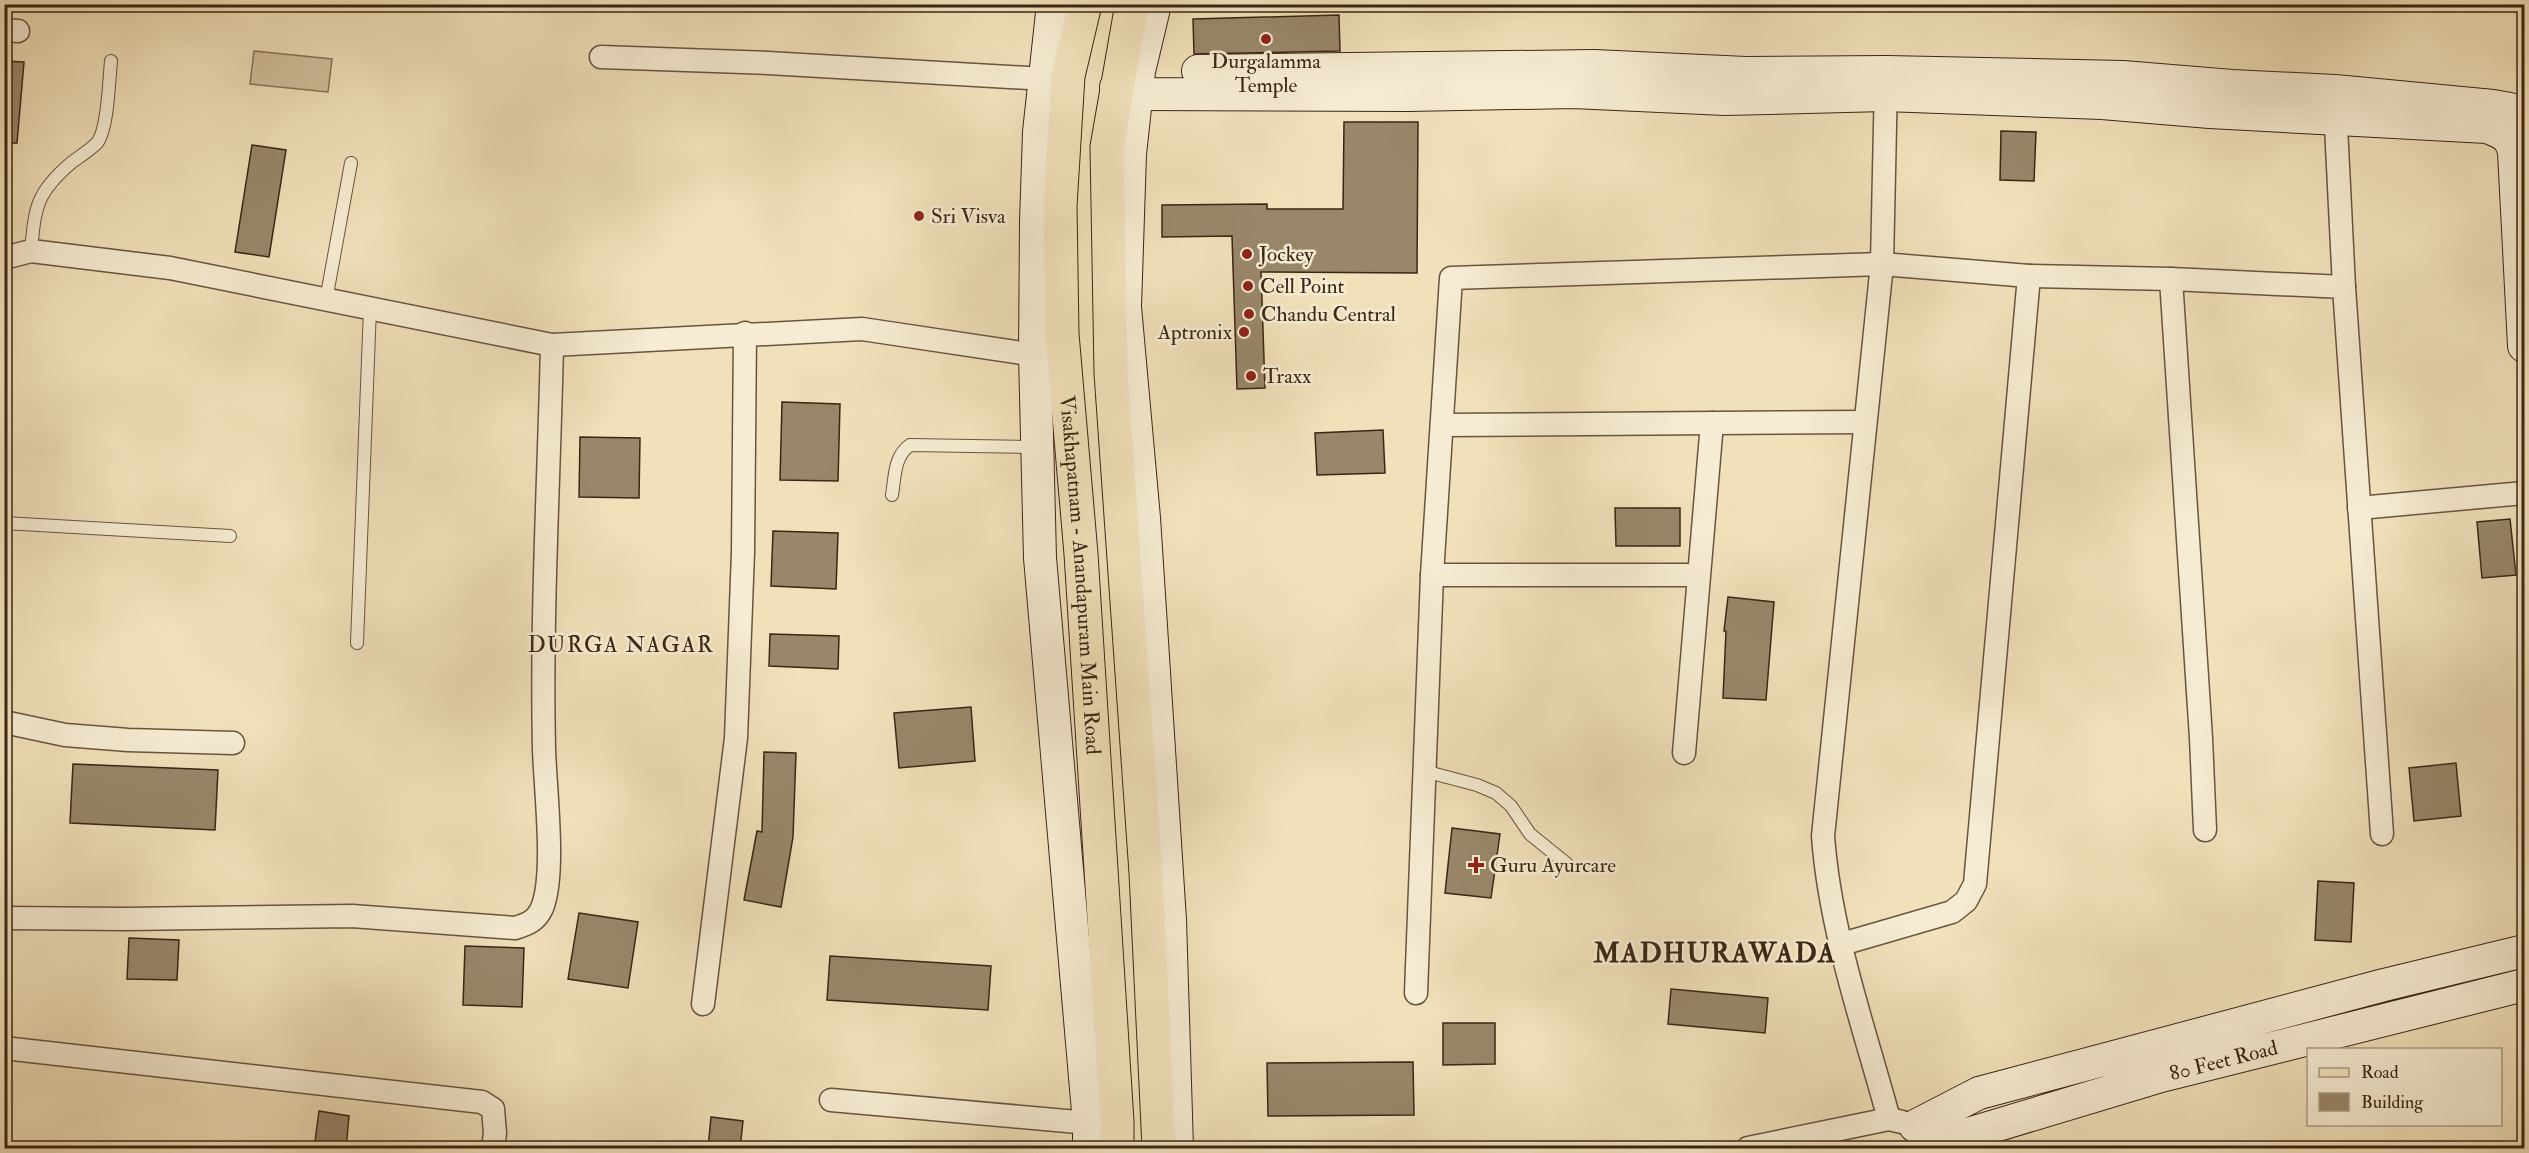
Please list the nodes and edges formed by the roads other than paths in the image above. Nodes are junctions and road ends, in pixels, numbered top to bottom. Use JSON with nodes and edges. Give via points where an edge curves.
{"nodes":[{"id":1,"x":1053,"y":4,"type":"edge"},
{"id":2,"x":1085,"y":4,"type":"edge"},
{"id":3,"x":1132,"y":4,"type":"edge"},
{"id":4,"x":1155,"y":4,"type":"edge"},
{"id":5,"x":601,"y":57,"type":"dead end"},
{"id":6,"x":111,"y":61,"type":"dead end"},
{"id":7,"x":1045,"y":79,"type":"junction"},
{"id":8,"x":1128,"y":80,"type":"junction"},
{"id":9,"x":1886,"y":84,"type":"junction"},
{"id":10,"x":2335,"y":104,"type":"junction"},
{"id":11,"x":2524,"y":118,"type":"edge"},
{"id":12,"x":351,"y":163,"type":"dead end"},
{"id":13,"x":31,"y":251,"type":"junction"},
{"id":14,"x":4,"y":258,"type":"edge"},
{"id":15,"x":1882,"y":264,"type":"junction"},
{"id":16,"x":2029,"y":276,"type":"junction"},
{"id":17,"x":2171,"y":279,"type":"junction"},
{"id":18,"x":2344,"y":287,"type":"junction"},
{"id":19,"x":326,"y":300,"type":"junction"},
{"id":20,"x":369,"y":308,"type":"junction"},
{"id":21,"x":745,"y":333,"type":"junction"},
{"id":22,"x":552,"y":345,"type":"junction"},
{"id":23,"x":2524,"y":346,"type":"edge"},
{"id":24,"x":1035,"y":355,"type":"junction"},
{"id":25,"x":1865,"y":422,"type":"junction"},
{"id":26,"x":1712,"y":423,"type":"junction"},
{"id":27,"x":1442,"y":425,"type":"junction"},
{"id":28,"x":1037,"y":447,"type":"junction"},
{"id":29,"x":2524,"y":492,"type":"edge"},
{"id":30,"x":892,"y":495,"type":"dead end"},
{"id":31,"x":2359,"y":508,"type":"junction"},
{"id":32,"x":4,"y":523,"type":"edge"},
{"id":33,"x":230,"y":536,"type":"dead end"},
{"id":34,"x":1432,"y":575,"type":"junction"},
{"id":35,"x":1697,"y":575,"type":"junction"},
{"id":36,"x":357,"y":643,"type":"dead end"},
{"id":37,"x":4,"y":722,"type":"edge"},
{"id":38,"x":233,"y":742,"type":"dead end"},
{"id":39,"x":1684,"y":753,"type":"dead end"},
{"id":40,"x":1424,"y":771,"type":"junction"},
{"id":41,"x":2205,"y":830,"type":"dead end"},
{"id":42,"x":2382,"y":834,"type":"dead end"},
{"id":43,"x":1567,"y":864,"type":"dead end"},
{"id":44,"x":4,"y":918,"type":"edge"},
{"id":45,"x":1842,"y":944,"type":"junction"},
{"id":46,"x":2524,"y":951,"type":"edge"},
{"id":47,"x":2524,"y":985,"type":"edge"},
{"id":48,"x":1416,"y":993,"type":"dead end"},
{"id":49,"x":703,"y":1004,"type":"dead end"},
{"id":50,"x":4,"y":1048,"type":"edge"},
{"id":51,"x":831,"y":1100,"type":"dead end"},
{"id":52,"x":1902,"y":1122,"type":"junction"},
{"id":53,"x":1956,"y":1131,"type":"edge"},
{"id":54,"x":1089,"y":1136,"type":"edge"},
{"id":55,"x":493,"y":1149,"type":"edge"},
{"id":56,"x":1117,"y":1149,"type":"edge"},
{"id":57,"x":1159,"y":1149,"type":"edge"},
{"id":58,"x":1177,"y":1149,"type":"edge"},
{"id":59,"x":1748,"y":1149,"type":"edge"}],
"edges":[{"from":1,"to":7,"type":"street"},
{"from":2,"to":56,"type":"main road","name":"Visakhapatnam - Anandapuram Main Road","via":[[1068,76],[1060,206],[1062,334],[1081,554]]},
{"from":3,"to":8,"type":"main road","name":"Visakhapatnam - Anandapuram Main Road"},
{"from":4,"to":8,"type":"street"},
{"from":5,"to":7,"type":"street"},
{"from":6,"to":13,"type":"lane","via":[[98,142],[56,176],[41,195],[34,213]]},
{"from":7,"to":24,"type":"street","via":[[1036,211]]},
{"from":8,"to":9,"type":"street","via":[[1594,66]]},
{"from":8,"to":57,"type":"main road","name":"Visakhapatnam - Anandapuram Main Road","via":[[1107,147],[1111,373],[1146,873]]},
{"from":8,"to":58,"type":"street","via":[[1125,307],[1144,518],[1170,920]]},
{"from":9,"to":10,"type":"street","via":[[2123,77],[2232,86]]},
{"from":9,"to":15,"type":"street"},
{"from":10,"to":11,"type":"street","via":[[2493,106],[2510,109]]},
{"from":10,"to":18,"type":"street"},
{"from":10,"to":23,"type":"street","via":[[2487,127],[2511,141]]},
{"from":12,"to":19,"type":"lane"},
{"from":13,"to":14,"type":"street"},
{"from":13,"to":19,"type":"street","via":[[170,268]]},
{"from":15,"to":16,"type":"street"},
{"from":15,"to":25,"type":"street"},
{"from":15,"to":27,"type":"street","via":[[1451,278]]},
{"from":16,"to":17,"type":"street"},
{"from":16,"to":45,"type":"street","via":[[1975,884],[1966,901],[1952,912]]},
{"from":17,"to":18,"type":"street"},
{"from":17,"to":41,"type":"street"},
{"from":18,"to":31,"type":"street"},
{"from":19,"to":20,"type":"street"},
{"from":20,"to":22,"type":"street"},
{"from":20,"to":36,"type":"lane"},
{"from":21,"to":22,"type":"street"},
{"from":21,"to":24,"type":"street","via":[[862,329]]},
{"from":21,"to":49,"type":"street","via":[[736,738]]},
{"from":22,"to":44,"type":"street","via":[[544,749],[548,877],[542,907],[532,923],[515,928],[352,916]]},
{"from":24,"to":28,"type":"street"},
{"from":25,"to":26,"type":"street"},
{"from":25,"to":45,"type":"street","via":[[1823,836],[1825,865]]},
{"from":26,"to":27,"type":"street"},
{"from":26,"to":35,"type":"street"},
{"from":27,"to":34,"type":"street"},
{"from":28,"to":30,"type":"lane","via":[[910,445],[897,463]]},
{"from":28,"to":54,"type":"street","via":[[1040,558]]},
{"from":29,"to":31,"type":"street"},
{"from":31,"to":42,"type":"street"},
{"from":32,"to":33,"type":"lane"},
{"from":34,"to":35,"type":"street"},
{"from":34,"to":40,"type":"street"},
{"from":35,"to":39,"type":"street"},
{"from":37,"to":38,"type":"street","via":[[65,735]]},
{"from":40,"to":43,"type":"lane","via":[[1496,793],[1511,806],[1530,834]]},
{"from":40,"to":48,"type":"street"},
{"from":45,"to":52,"type":"street"},
{"from":46,"to":53,"type":"street","via":[[1979,1093]]},
{"from":47,"to":53,"type":"street","name":"80 Feet Road"},
{"from":50,"to":55,"type":"street","via":[[482,1102],[493,1109]]},
{"from":51,"to":54,"type":"street"},
{"from":52,"to":53,"type":"street"},
{"from":52,"to":59,"type":"street"}]}
